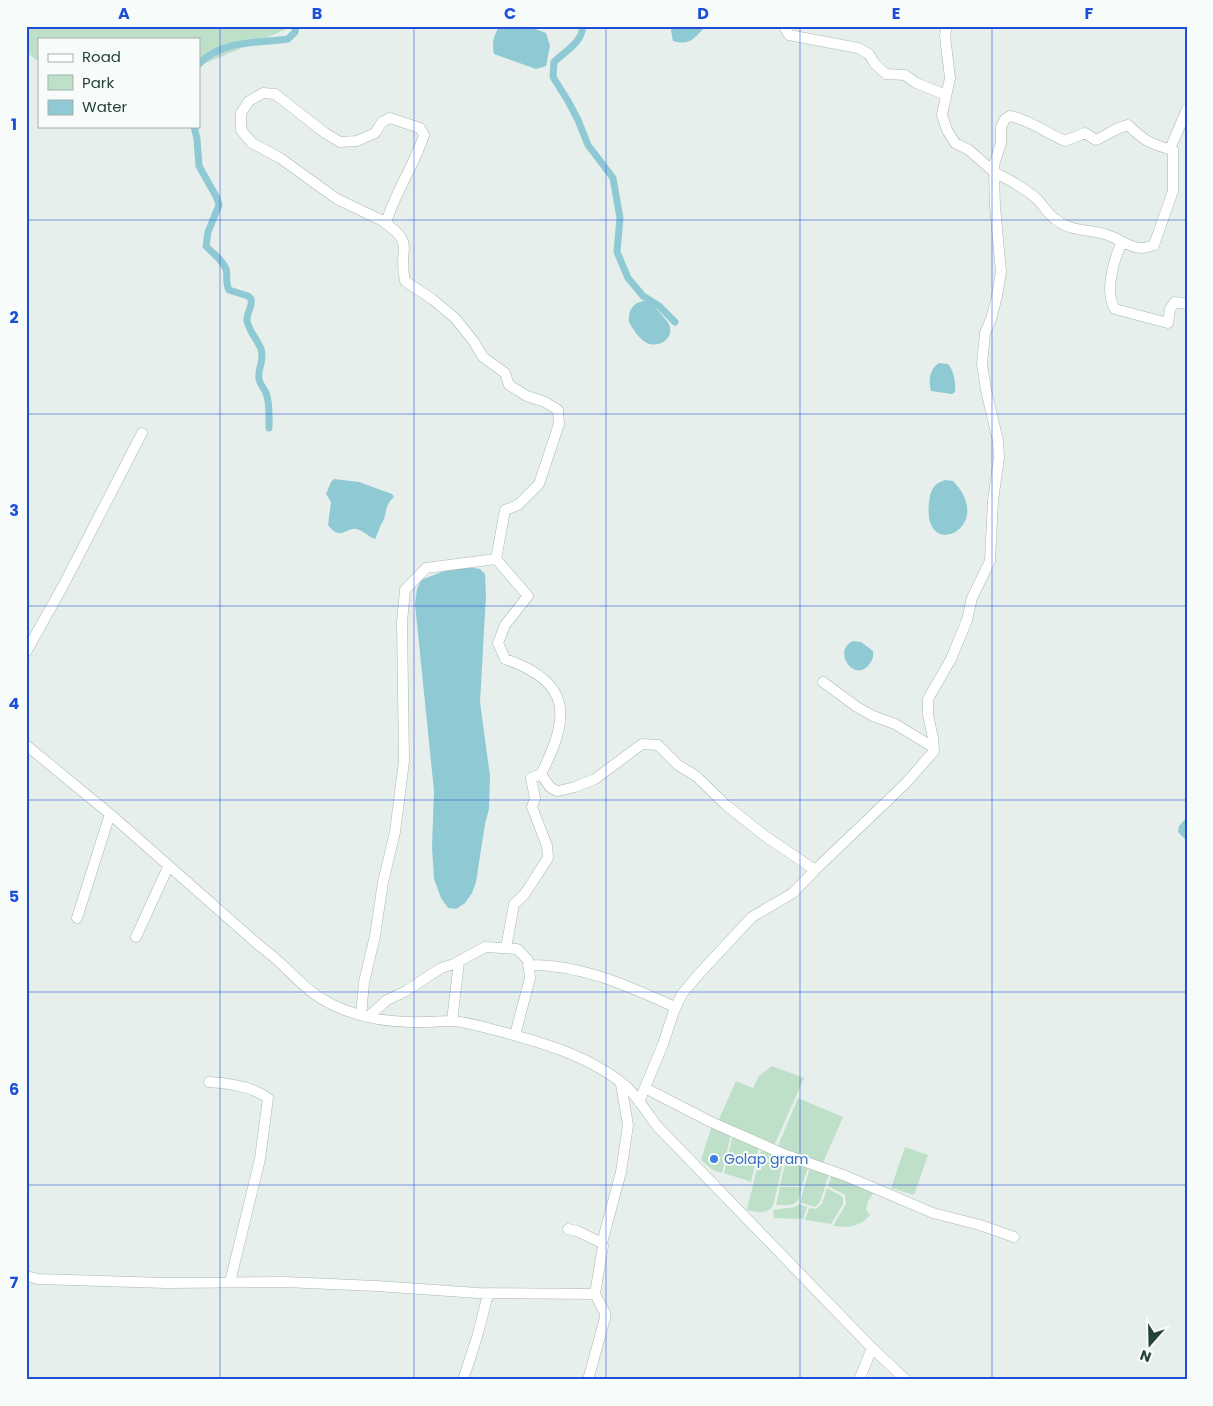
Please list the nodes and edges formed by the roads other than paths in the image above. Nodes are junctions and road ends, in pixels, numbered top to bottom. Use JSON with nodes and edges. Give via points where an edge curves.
{"nodes":[{"id":1,"x":784,"y":26,"type":"edge"},
{"id":2,"x":946,"y":27,"type":"edge"},
{"id":3,"x":946,"y":95,"type":"junction"},
{"id":4,"x":1187,"y":109,"type":"edge"},
{"id":5,"x":1170,"y":150,"type":"junction"},
{"id":6,"x":994,"y":172,"type":"junction"},
{"id":7,"x":386,"y":223,"type":"junction"},
{"id":8,"x":1122,"y":242,"type":"junction"},
{"id":9,"x":1187,"y":304,"type":"edge"},
{"id":10,"x":142,"y":433,"type":"dead end"},
{"id":11,"x":496,"y":559,"type":"junction"},
{"id":12,"x":26,"y":652,"type":"edge"},
{"id":13,"x":824,"y":682,"type":"dead end"},
{"id":14,"x":26,"y":745,"type":"edge"},
{"id":15,"x":934,"y":747,"type":"junction"},
{"id":16,"x":541,"y":774,"type":"junction"},
{"id":17,"x":110,"y":814,"type":"junction"},
{"id":18,"x":168,"y":867,"type":"junction"},
{"id":19,"x":815,"y":870,"type":"junction"},
{"id":20,"x":77,"y":918,"type":"dead end"},
{"id":21,"x":136,"y":937,"type":"dead end"},
{"id":22,"x":506,"y":948,"type":"junction"},
{"id":23,"x":459,"y":962,"type":"junction"},
{"id":24,"x":528,"y":965,"type":"junction"},
{"id":25,"x":676,"y":1008,"type":"junction"},
{"id":26,"x":365,"y":1016,"type":"junction"},
{"id":27,"x":452,"y":1021,"type":"junction"},
{"id":28,"x":515,"y":1035,"type":"junction"},
{"id":29,"x":209,"y":1082,"type":"dead end"},
{"id":30,"x":621,"y":1084,"type":"junction"},
{"id":31,"x":645,"y":1088,"type":"junction"},
{"id":32,"x":638,"y":1102,"type":"junction"},
{"id":33,"x":568,"y":1229,"type":"dead end"},
{"id":34,"x":1014,"y":1238,"type":"dead end"},
{"id":35,"x":602,"y":1243,"type":"junction"},
{"id":36,"x":26,"y":1276,"type":"edge"},
{"id":37,"x":230,"y":1282,"type":"junction"},
{"id":38,"x":491,"y":1293,"type":"junction"},
{"id":39,"x":595,"y":1294,"type":"junction"},
{"id":40,"x":872,"y":1348,"type":"junction"},
{"id":41,"x":463,"y":1380,"type":"edge"},
{"id":42,"x":588,"y":1380,"type":"edge"},
{"id":43,"x":859,"y":1380,"type":"edge"},
{"id":44,"x":906,"y":1380,"type":"edge"}],
"edges":[{"from":1,"to":3,"type":"street","via":[[789,34],[858,48],[869,54],[886,74],[905,75]]},
{"from":2,"to":3,"type":"street","via":[[950,78]]},
{"from":3,"to":6,"type":"street","via":[[942,115],[955,143],[969,150]]},
{"from":4,"to":5,"type":"street"},
{"from":5,"to":6,"type":"street","via":[[1140,137],[1128,125],[1096,140],[1085,133],[1065,141],[1010,116],[1001,127]]},
{"from":5,"to":8,"type":"street","via":[[1173,150],[1173,191],[1154,245],[1144,248]]},
{"from":6,"to":8,"type":"street","via":[[1028,191],[1063,225],[1097,232]]},
{"from":6,"to":15,"type":"street","via":[[1001,272],[985,333],[982,364],[999,457],[991,555],[951,660],[928,699]]},
{"from":7,"to":7,"type":"street","via":[[337,199],[280,158],[252,143],[241,130],[241,113],[249,101],[263,93],[275,94],[340,142],[357,141],[375,133],[382,122],[390,118],[420,128],[424,135],[419,152],[393,200]]},
{"from":7,"to":11,"type":"street","via":[[405,242],[405,281],[455,318],[482,357],[505,373],[509,385],[558,410],[559,424],[539,484],[518,506],[505,510]]},
{"from":8,"to":9,"type":"street","via":[[1111,283],[1115,309],[1168,323],[1170,309],[1175,302]]},
{"from":10,"to":12,"type":"street"},
{"from":11,"to":16,"type":"street","via":[[528,596],[505,625],[498,643],[505,659],[544,678],[556,695],[561,710],[561,725],[554,749]]},
{"from":11,"to":26,"type":"street","via":[[426,568],[405,590],[402,622],[404,761],[395,832],[364,982]]},
{"from":13,"to":15,"type":"street","via":[[857,707]]},
{"from":14,"to":17,"type":"street"},
{"from":15,"to":19,"type":"street","via":[[906,783]]},
{"from":16,"to":19,"type":"street","via":[[555,790],[575,787],[595,779],[642,744],[658,745],[757,830]]},
{"from":16,"to":22,"type":"street","via":[[531,778],[535,798],[532,807],[547,846],[548,858],[524,895],[514,904]]},
{"from":17,"to":18,"type":"street"},
{"from":17,"to":20,"type":"street"},
{"from":18,"to":21,"type":"street"},
{"from":18,"to":26,"type":"street","via":[[276,958],[305,988],[331,1004]]},
{"from":19,"to":25,"type":"street","via":[[793,893],[752,917],[682,994]]},
{"from":22,"to":23,"type":"street","via":[[486,946]]},
{"from":22,"to":24,"type":"street","via":[[517,949],[528,960]]},
{"from":23,"to":26,"type":"street","via":[[441,968]]},
{"from":23,"to":27,"type":"street"},
{"from":24,"to":25,"type":"street","via":[[551,965],[592,973]]},
{"from":24,"to":28,"type":"street","via":[[530,978]]},
{"from":25,"to":31,"type":"street"},
{"from":26,"to":27,"type":"street","via":[[390,1021]]},
{"from":27,"to":28,"type":"street"},
{"from":28,"to":30,"type":"street","via":[[564,1051],[597,1067]]},
{"from":29,"to":37,"type":"street","via":[[252,1089],[268,1098],[260,1158]]},
{"from":30,"to":32,"type":"street"},
{"from":30,"to":35,"type":"street","via":[[628,1125],[621,1172]]},
{"from":31,"to":32,"type":"street"},
{"from":31,"to":34,"type":"street","via":[[786,1155],[846,1176],[932,1213],[980,1225]]},
{"from":32,"to":40,"type":"street","via":[[657,1126]]},
{"from":33,"to":35,"type":"street"},
{"from":35,"to":39,"type":"street"},
{"from":36,"to":37,"type":"street","via":[[166,1284]]},
{"from":37,"to":38,"type":"street"},
{"from":38,"to":39,"type":"street"},
{"from":38,"to":41,"type":"street"},
{"from":39,"to":42,"type":"street","via":[[606,1318]]},
{"from":40,"to":43,"type":"street"},
{"from":40,"to":44,"type":"street"}]}
